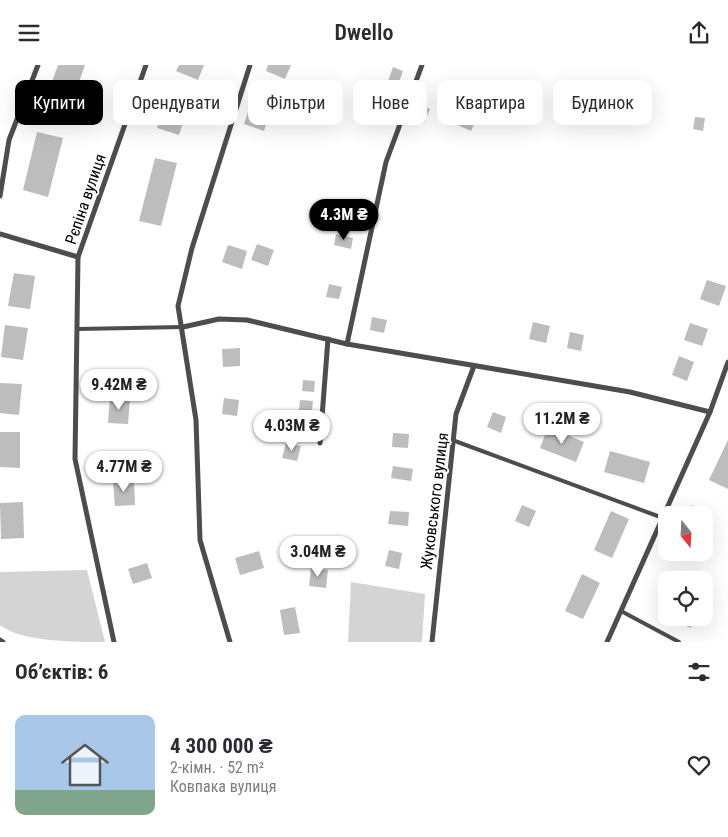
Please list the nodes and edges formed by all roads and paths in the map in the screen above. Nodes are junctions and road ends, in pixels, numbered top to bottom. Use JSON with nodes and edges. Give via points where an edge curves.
{"nodes":[{"id":1,"x":38,"y":65,"type":"edge"},
{"id":2,"x":146,"y":65,"type":"edge"},
{"id":3,"x":250,"y":65,"type":"edge"},
{"id":4,"x":422,"y":65,"type":"edge"},
{"id":5,"x":0,"y":196,"type":"edge"},
{"id":6,"x":0,"y":234,"type":"edge"},
{"id":7,"x":78,"y":257,"type":"junction"},
{"id":8,"x":183,"y":327,"type":"junction"},
{"id":9,"x":77,"y":329,"type":"junction"},
{"id":10,"x":328,"y":339,"type":"junction"},
{"id":11,"x":347,"y":344,"type":"junction"},
{"id":12,"x":728,"y":362,"type":"edge"},
{"id":13,"x":474,"y":366,"type":"junction"},
{"id":14,"x":710,"y":412,"type":"junction"},
{"id":15,"x":455,"y":441,"type":"junction"},
{"id":16,"x":320,"y":443,"type":"dead end"},
{"id":17,"x":668,"y":506,"type":"edge"},
{"id":18,"x":658,"y":516,"type":"edge"},
{"id":19,"x":658,"y":529,"type":"edge"},
{"id":20,"x":621,"y":611,"type":"junction"},
{"id":21,"x":114,"y":642,"type":"edge"},
{"id":22,"x":230,"y":642,"type":"edge"},
{"id":23,"x":432,"y":642,"type":"edge"},
{"id":24,"x":607,"y":642,"type":"edge"},
{"id":25,"x":679,"y":642,"type":"edge"}],
"edges":[{"from":1,"to":5,"type":"street","via":[[9,140]]},
{"from":2,"to":7,"type":"street","name":"Рєпіна вулиця"},
{"from":3,"to":8,"type":"street","via":[[192,248],[178,306]]},
{"from":4,"to":11,"type":"street","via":[[386,162]]},
{"from":6,"to":7,"type":"street"},
{"from":7,"to":9,"type":"street","name":"Рєпіна вулиця"},
{"from":8,"to":9,"type":"lane"},
{"from":8,"to":10,"type":"street","via":[[219,319],[247,320]]},
{"from":8,"to":22,"type":"street","via":[[196,420],[200,540]]},
{"from":9,"to":21,"type":"street","name":"Рєпіна вулиця","via":[[75,459]]},
{"from":10,"to":11,"type":"street"},
{"from":10,"to":16,"type":"street"},
{"from":11,"to":13,"type":"street"},
{"from":12,"to":14,"type":"street"},
{"from":13,"to":14,"type":"street","via":[[630,392]]},
{"from":13,"to":15,"type":"street","name":"Жуковського вулиця","via":[[456,414]]},
{"from":14,"to":17,"type":"street"},
{"from":15,"to":18,"type":"lane"},
{"from":15,"to":23,"type":"street","name":"Жуковського вулиця"},
{"from":19,"to":20,"type":"street"},
{"from":20,"to":24,"type":"street"},
{"from":20,"to":25,"type":"lane"}]}
